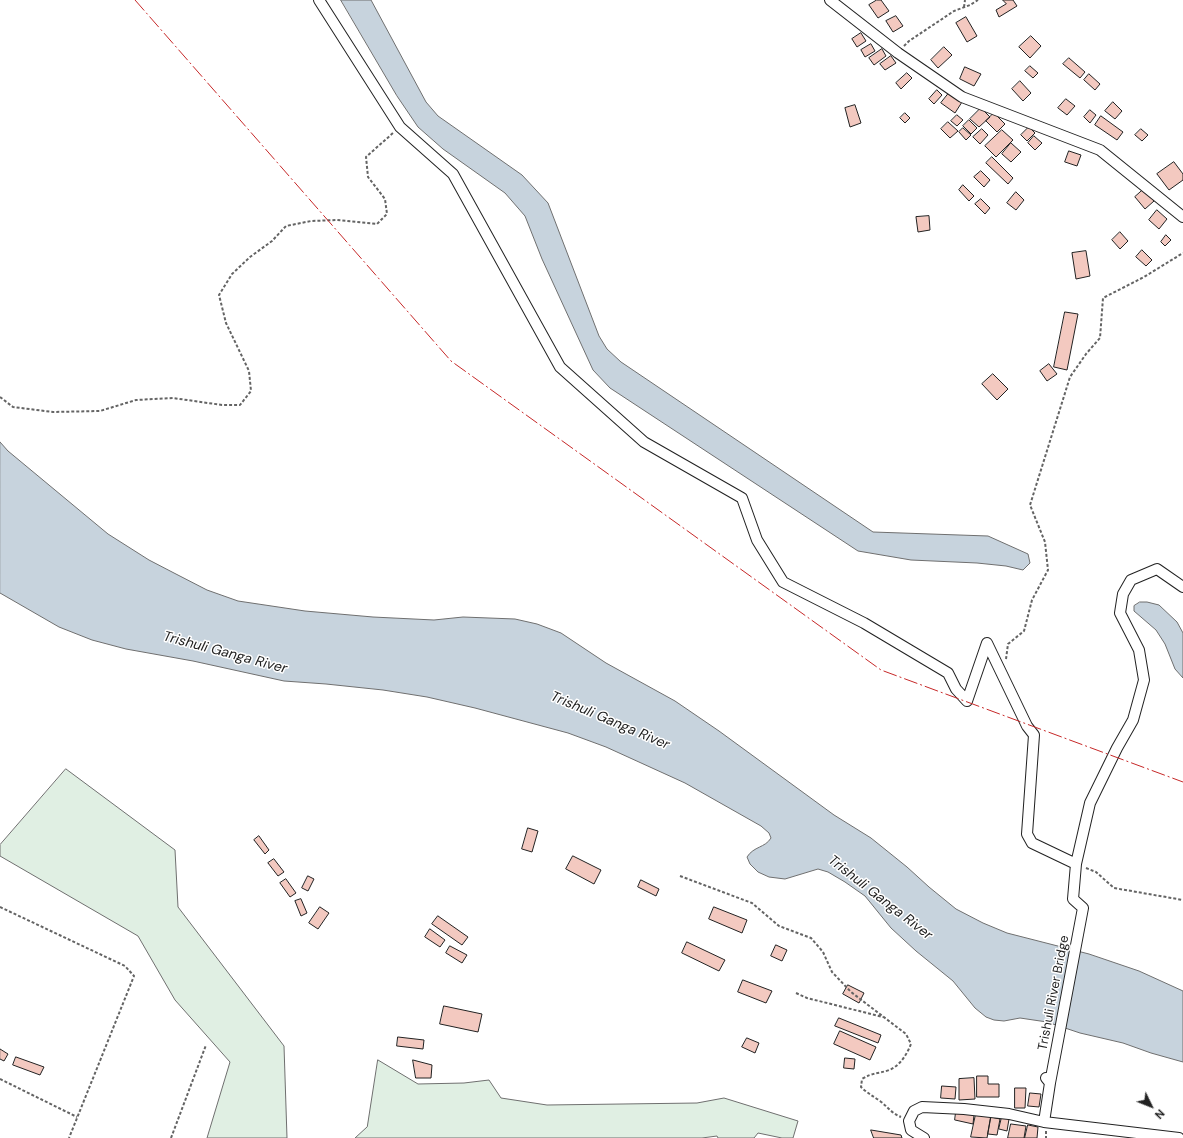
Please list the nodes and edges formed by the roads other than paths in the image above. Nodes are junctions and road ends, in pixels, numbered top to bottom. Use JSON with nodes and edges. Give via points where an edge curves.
{"nodes":[{"id":1,"x":319,"y":0,"type":"edge"},
{"id":2,"x":830,"y":0,"type":"edge"},
{"id":3,"x":1183,"y":217,"type":"edge"},
{"id":4,"x":1183,"y":587,"type":"edge"},
{"id":5,"x":1076,"y":864,"type":"junction"},
{"id":6,"x":1044,"y":1122,"type":"junction"},
{"id":7,"x":924,"y":1138,"type":"edge"},
{"id":8,"x":1178,"y":1138,"type":"edge"}],
"edges":[{"from":1,"to":5,"type":"street","via":[[400,127],[453,174],[560,367],[644,442],[742,498],[757,540],[783,582],[864,623],[948,673],[956,689],[967,701],[987,643],[1027,726],[1034,735],[1027,834],[1032,843]]},
{"from":2,"to":3,"type":"street","via":[[898,53],[962,97],[1100,150]]},
{"from":4,"to":5,"type":"street","via":[[1157,569],[1131,580],[1123,594],[1120,613],[1139,650],[1144,680],[1133,720],[1090,803]]},
{"from":5,"to":6,"type":"street","name":"Trishuli River Bridge","via":[[1073,898],[1083,908],[1048,1079]]},
{"from":6,"to":7,"type":"street","via":[[1009,1114],[922,1107],[914,1112],[909,1121],[911,1130]]},
{"from":6,"to":8,"type":"street"}]}
